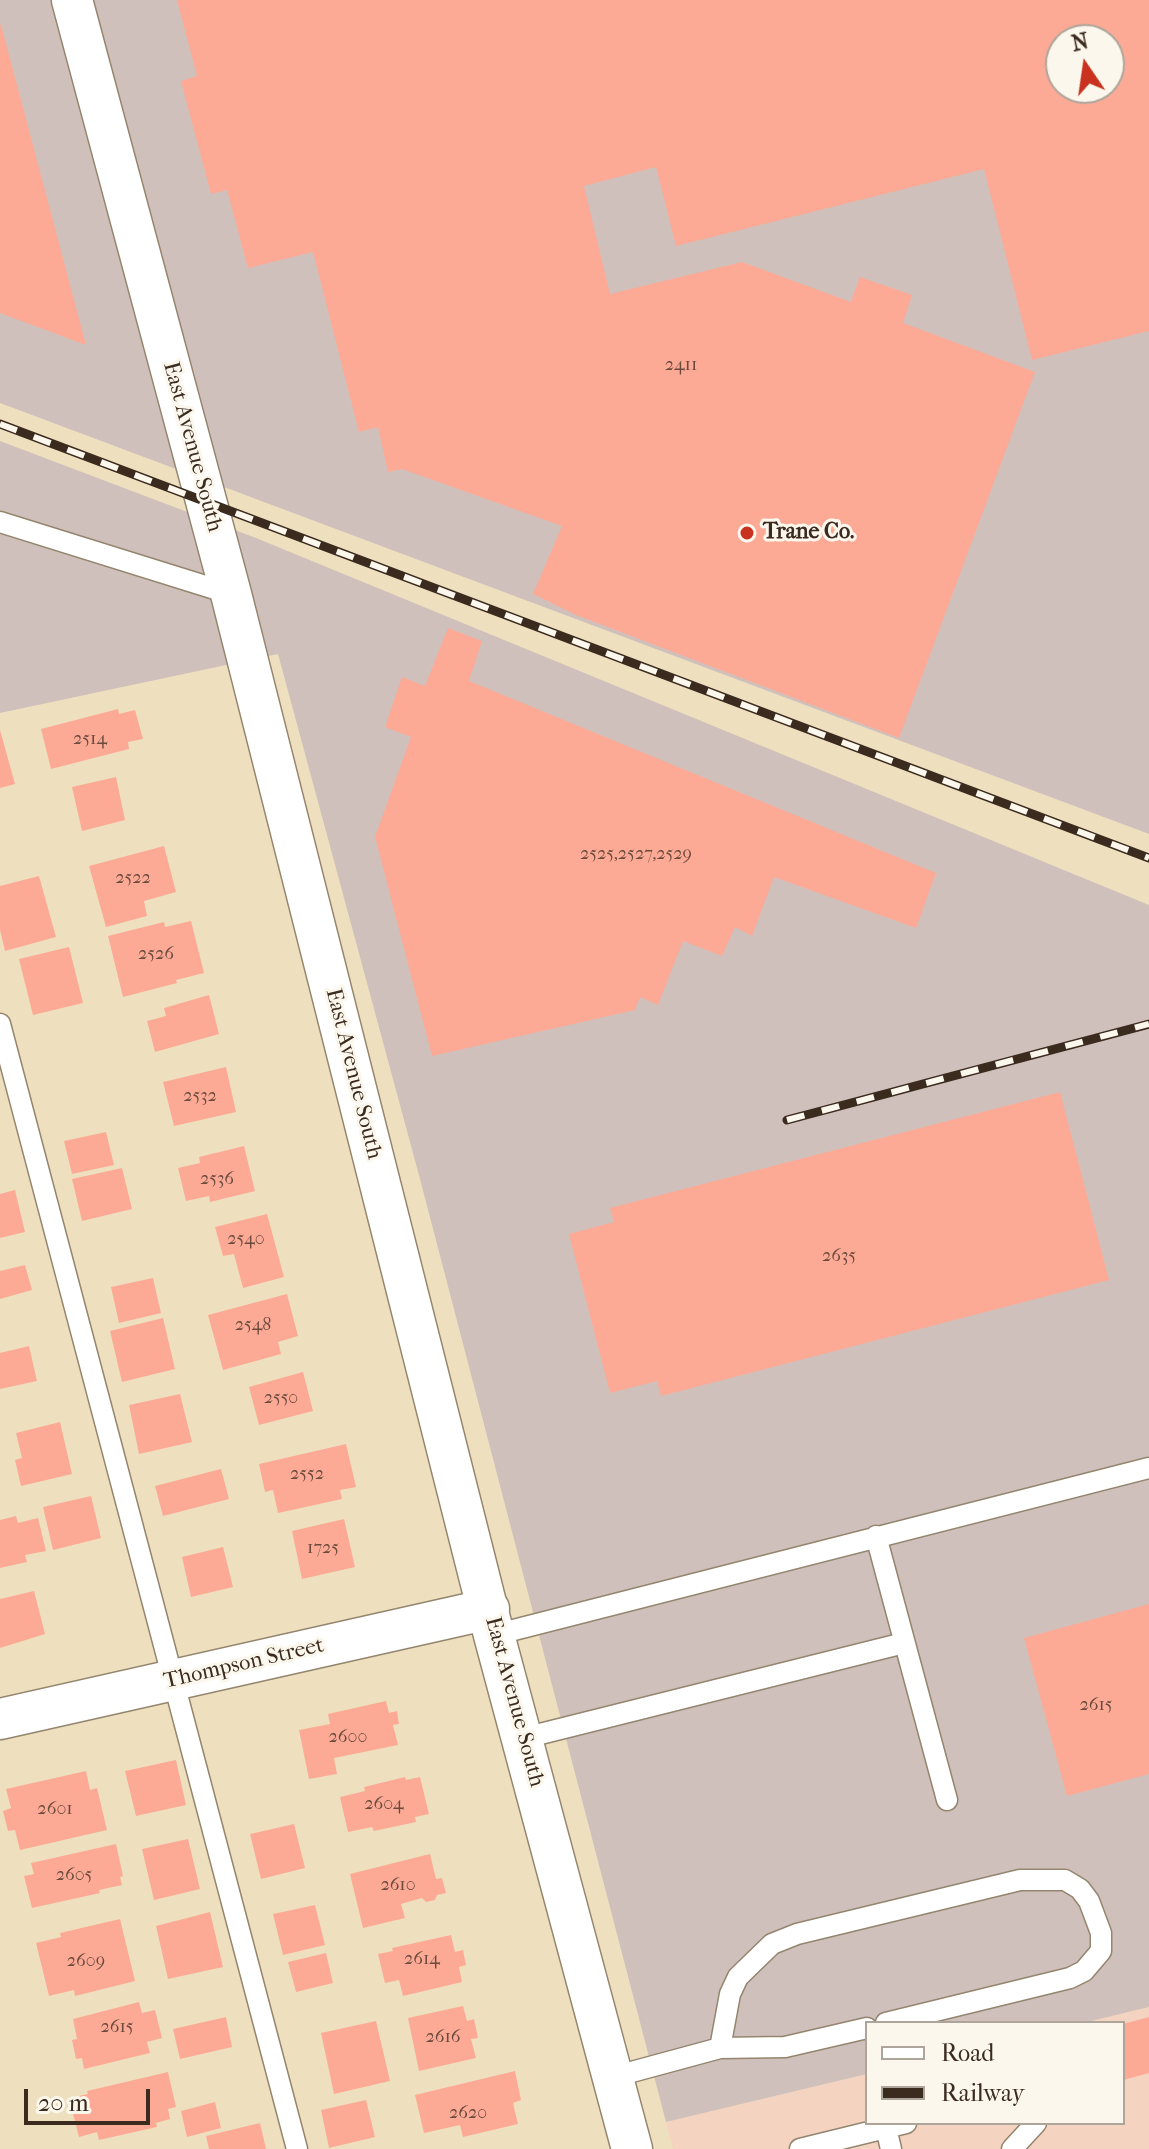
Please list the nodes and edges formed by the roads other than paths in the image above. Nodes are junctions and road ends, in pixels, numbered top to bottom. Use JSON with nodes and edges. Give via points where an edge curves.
{"nodes":[{"id":1,"x":72,"y":0,"type":"edge"},
{"id":2,"x":0,"y":522,"type":"edge"},
{"id":3,"x":231,"y":594,"type":"junction"},
{"id":4,"x":0,"y":1024,"type":"edge"},
{"id":5,"x":1149,"y":1468,"type":"edge"},
{"id":6,"x":876,"y":1536,"type":"junction"},
{"id":7,"x":492,"y":1622,"type":"junction"},
{"id":8,"x":904,"y":1643,"type":"junction"},
{"id":9,"x":173,"y":1680,"type":"junction"},
{"id":10,"x":0,"y":1719,"type":"edge"},
{"id":11,"x":524,"y":1738,"type":"junction"},
{"id":12,"x":947,"y":1800,"type":"dead end"},
{"id":13,"x":894,"y":2021,"type":"edge"},
{"id":14,"x":865,"y":2028,"type":"edge"},
{"id":15,"x":720,"y":2048,"type":"junction"},
{"id":16,"x":613,"y":2077,"type":"junction"},
{"id":17,"x":1034,"y":2125,"type":"edge"},
{"id":18,"x":896,"y":2126,"type":"edge"},
{"id":19,"x":297,"y":2149,"type":"edge"},
{"id":20,"x":632,"y":2149,"type":"edge"},
{"id":21,"x":800,"y":2149,"type":"edge"},
{"id":22,"x":891,"y":2149,"type":"edge"},
{"id":23,"x":1012,"y":2149,"type":"edge"}],
"edges":[{"from":1,"to":3,"type":"street","name":"East Avenue South"},
{"from":2,"to":3,"type":"lane"},
{"from":3,"to":7,"type":"street","name":"East Avenue South"},
{"from":4,"to":9,"type":"lane"},
{"from":5,"to":6,"type":"lane"},
{"from":6,"to":7,"type":"lane"},
{"from":6,"to":8,"type":"lane"},
{"from":7,"to":9,"type":"street","name":"Thompson Street"},
{"from":7,"to":11,"type":"street","name":"East Avenue South"},
{"from":8,"to":11,"type":"lane"},
{"from":8,"to":12,"type":"lane"},
{"from":9,"to":10,"type":"street","name":"Thompson Street"},
{"from":9,"to":19,"type":"lane"},
{"from":11,"to":16,"type":"street","name":"East Avenue South"},
{"from":13,"to":15,"type":"lane","via":[[1084,1971],[1101,1951],[1101,1933],[1089,1901],[1065,1880],[1020,1880],[797,1934],[772,1944],[738,1977]]},
{"from":14,"to":15,"type":"lane","via":[[785,2047]]},
{"from":15,"to":16,"type":"lane"},
{"from":16,"to":20,"type":"street","name":"East Avenue South"},
{"from":17,"to":23,"type":"lane"},
{"from":18,"to":21,"type":"lane"},
{"from":18,"to":22,"type":"lane"}]}
